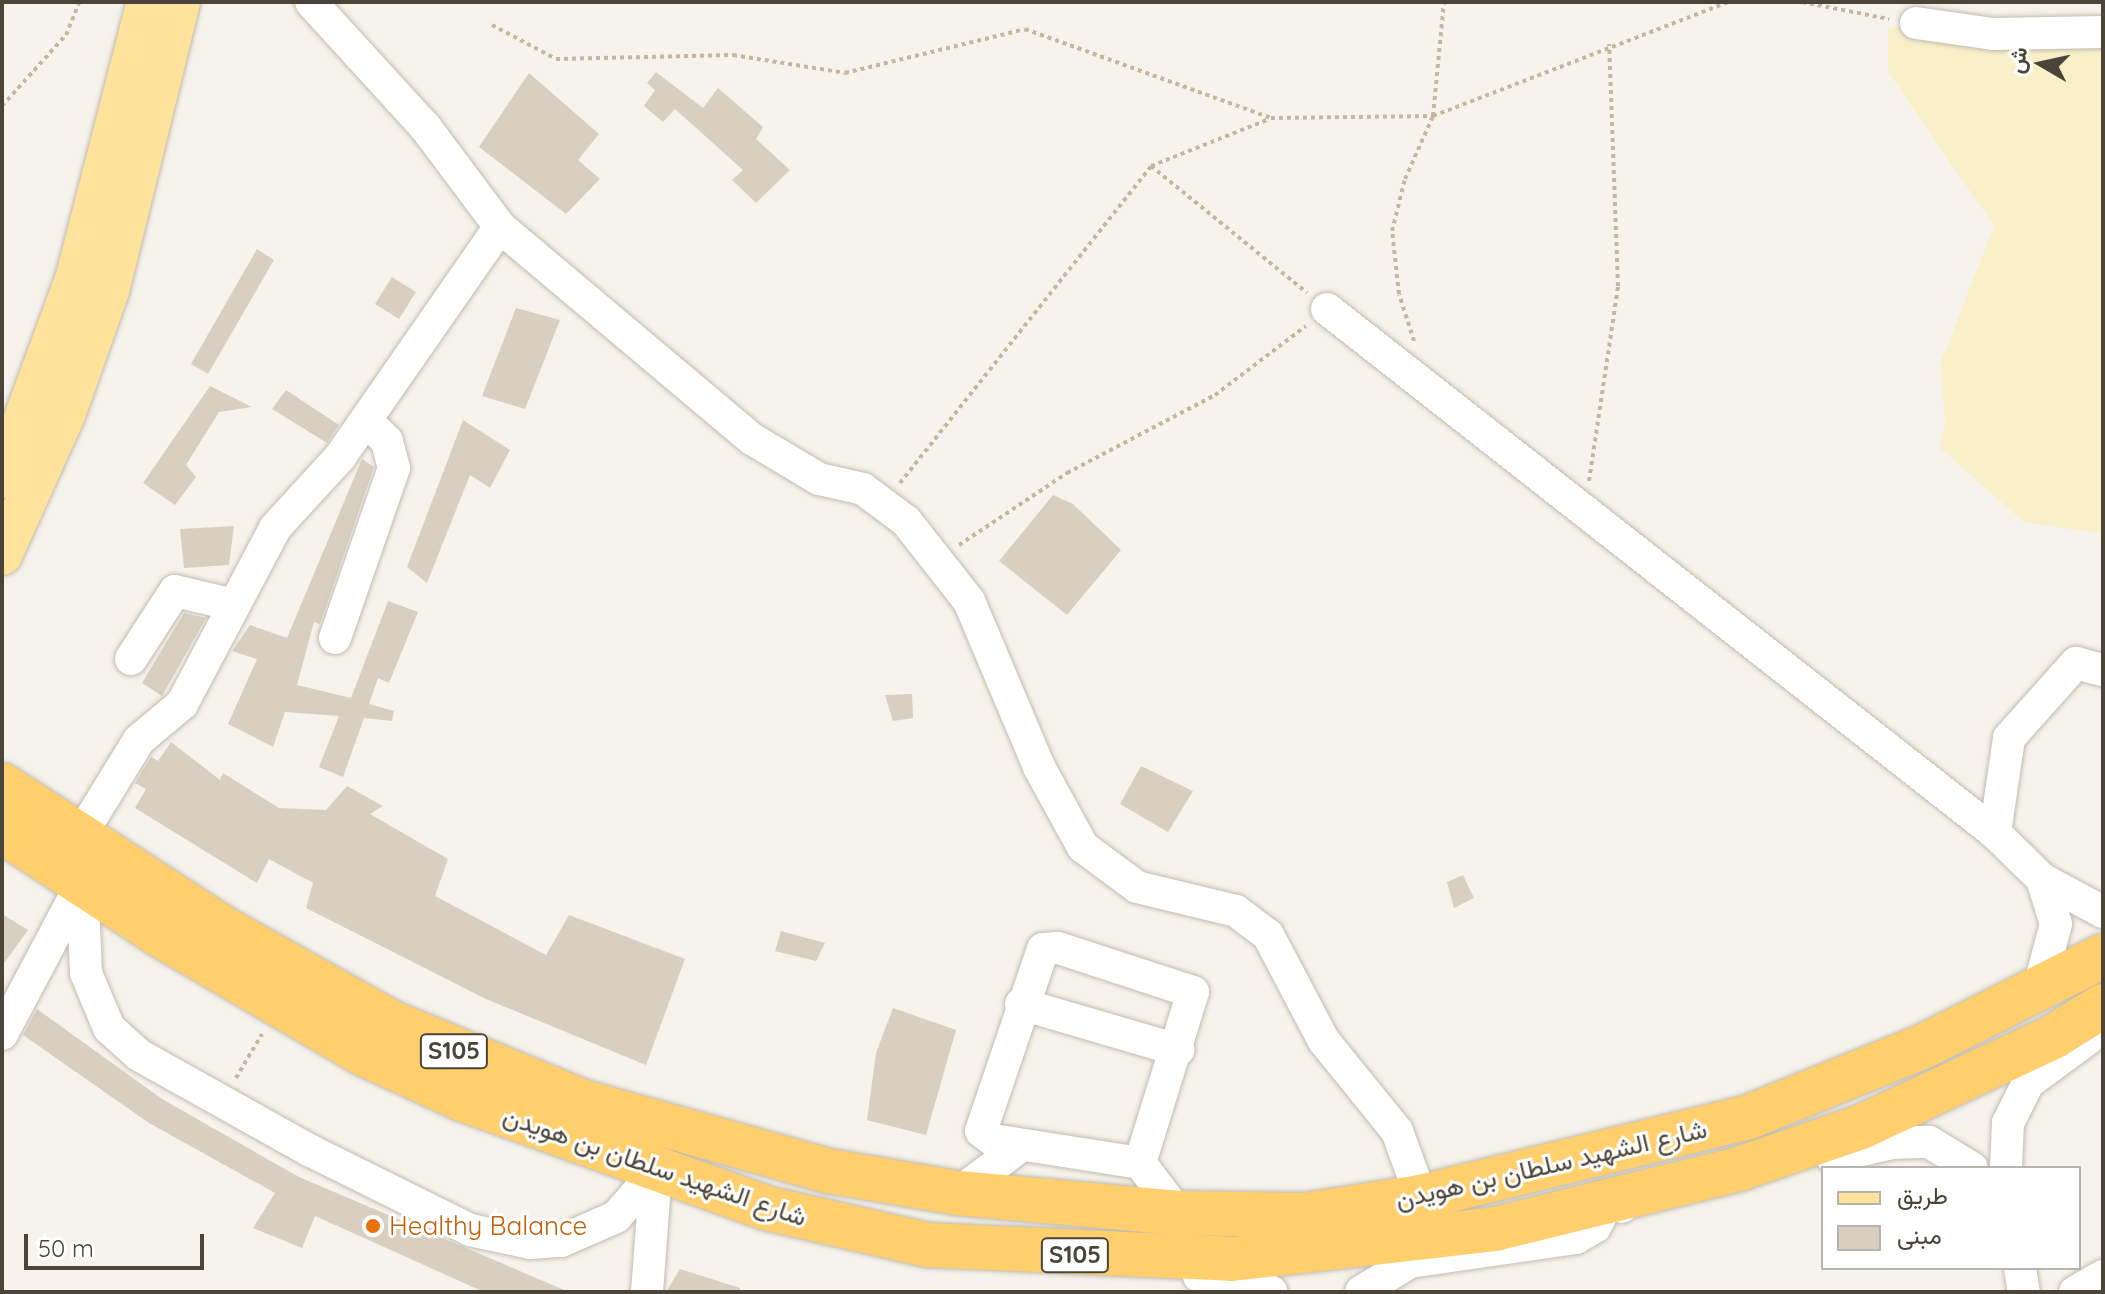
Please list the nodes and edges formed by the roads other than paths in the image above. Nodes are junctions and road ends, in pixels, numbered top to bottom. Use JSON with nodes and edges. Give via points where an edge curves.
{"nodes":[{"id":1,"x":147,"y":2,"type":"edge"},
{"id":2,"x":180,"y":2,"type":"edge"},
{"id":3,"x":311,"y":2,"type":"edge"},
{"id":4,"x":1916,"y":23,"type":"road end"},
{"id":5,"x":2103,"y":32,"type":"edge"},
{"id":6,"x":500,"y":227,"type":"junction"},
{"id":7,"x":1327,"y":309,"type":"road end"},
{"id":8,"x":366,"y":421,"type":"junction"},
{"id":9,"x":2,"y":478,"type":"edge"},
{"id":10,"x":2,"y":555,"type":"edge"},
{"id":11,"x":234,"y":605,"type":"junction"},
{"id":12,"x":335,"y":638,"type":"dead end"},
{"id":13,"x":131,"y":659,"type":"dead end"},
{"id":14,"x":2103,"y":670,"type":"edge"},
{"id":15,"x":2,"y":785,"type":"edge"},
{"id":16,"x":1995,"y":833,"type":"junction"},
{"id":17,"x":80,"y":836,"type":"junction"},
{"id":18,"x":6,"y":838,"type":"edge"},
{"id":19,"x":2042,"y":879,"type":"junction"},
{"id":20,"x":82,"y":884,"type":"junction"},
{"id":21,"x":2103,"y":912,"type":"edge"},
{"id":22,"x":2103,"y":956,"type":"edge"},
{"id":23,"x":2038,"y":991,"type":"junction"},
{"id":24,"x":1021,"y":1004,"type":"junction"},
{"id":25,"x":2103,"y":1006,"type":"edge"},
{"id":26,"x":2103,"y":1030,"type":"edge"},
{"id":27,"x":2,"y":1034,"type":"edge"},
{"id":28,"x":1178,"y":1050,"type":"junction"},
{"id":29,"x":1022,"y":1145,"type":"junction"},
{"id":30,"x":1140,"y":1163,"type":"junction"},
{"id":31,"x":1969,"y":1166,"type":"edge"},
{"id":32,"x":2006,"y":1166,"type":"edge"},
{"id":33,"x":656,"y":1171,"type":"junction"},
{"id":34,"x":958,"y":1193,"type":"junction"},
{"id":35,"x":1421,"y":1197,"type":"junction"},
{"id":36,"x":1607,"y":1204,"type":"junction"},
{"id":37,"x":775,"y":1210,"type":"junction"},
{"id":38,"x":1178,"y":1213,"type":"junction"},
{"id":39,"x":1132,"y":1259,"type":"junction"},
{"id":40,"x":2020,"y":1270,"type":"edge"},
{"id":41,"x":2103,"y":1276,"type":"edge"},
{"id":42,"x":647,"y":1292,"type":"edge"},
{"id":43,"x":1272,"y":1292,"type":"edge"},
{"id":44,"x":1361,"y":1292,"type":"edge"},
{"id":45,"x":2024,"y":1292,"type":"edge"},
{"id":46,"x":2075,"y":1292,"type":"edge"}],
"edges":[{"from":1,"to":9,"type":"main road","via":[[75,280]]},
{"from":2,"to":10,"type":"main road","via":[[109,291],[65,415]]},
{"from":3,"to":6,"type":"street","via":[[426,128]]},
{"from":4,"to":5,"type":"street","via":[[1993,34]]},
{"from":6,"to":8,"type":"street"},
{"from":6,"to":35,"type":"street","via":[[752,439],[819,479],[863,489],[906,521],[969,601],[1039,767],[1083,847],[1137,887],[1236,911],[1268,935],[1324,1041],[1397,1131]]},
{"from":7,"to":16,"type":"street"},
{"from":8,"to":11,"type":"street","via":[[275,528]]},
{"from":8,"to":12,"type":"street","via":[[387,441],[394,468]]},
{"from":11,"to":13,"type":"street","via":[[175,591]]},
{"from":11,"to":17,"type":"street","via":[[182,704],[139,740]]},
{"from":14,"to":16,"type":"street","via":[[2076,663],[2009,738]]},
{"from":15,"to":17,"type":"highway","name":"شارع الشهيد سلطان بن هويدن","number":"S105"},
{"from":16,"to":19,"type":"street"},
{"from":17,"to":34,"type":"highway","name":"شارع الشهيد سلطان بن هويدن","number":"S105","via":[[298,972],[484,1064],[739,1149]]},
{"from":18,"to":20,"type":"highway","name":"شارع الشهيد سلطان بن هويدن","number":"S105"},
{"from":19,"to":21,"type":"street"},
{"from":19,"to":23,"type":"street","via":[[2056,924]]},
{"from":20,"to":27,"type":"street"},
{"from":20,"to":33,"type":"highway","name":"شارع الشهيد سلطان بن هويدن","number":"S105","via":[[364,1054],[462,1099]]},
{"from":20,"to":33,"type":"street","via":[[86,973],[98,1012],[139,1055],[362,1177],[500,1239],[561,1241],[616,1217]]},
{"from":22,"to":23,"type":"highway","name":"شارع الشهيد سلطان بن هويدن","number":"S105"},
{"from":23,"to":35,"type":"highway","name":"شارع الشهيد سلطان بن هويدن","number":"S105","via":[[1746,1118]]},
{"from":24,"to":28,"type":"street"},
{"from":24,"to":28,"type":"street","via":[[1038,954],[1058,948],[1187,987],[1194,998]]},
{"from":24,"to":29,"type":"street","via":[[981,1125],[993,1140]]},
{"from":25,"to":36,"type":"highway","name":"شارع الشهيد سلطان بن هويدن","number":"S105","via":[[2053,1037],[1861,1127],[1739,1169]]},
{"from":26,"to":32,"type":"street","via":[[2028,1083],[2008,1123]]},
{"from":28,"to":30,"type":"street"},
{"from":29,"to":30,"type":"street"},
{"from":29,"to":34,"type":"street"},
{"from":30,"to":38,"type":"street"},
{"from":31,"to":36,"type":"street","via":[[1929,1142],[1892,1143],[1674,1207]]},
{"from":33,"to":37,"type":"highway","name":"شارع الشهيد سلطان بن هويدن","number":"S105"},
{"from":33,"to":42,"type":"street"},
{"from":34,"to":37,"type":"highway","via":[[892,1198],[786,1179],[769,1188]]},
{"from":34,"to":38,"type":"highway","name":"شارع الشهيد سلطان بن هويدن","number":"S105"},
{"from":35,"to":38,"type":"highway","name":"شارع الشهيد سلطان بن هويدن","number":"S105","via":[[1305,1215]]},
{"from":36,"to":39,"type":"highway","name":"شارع الشهيد سلطان بن هويدن","number":"S105","via":[[1495,1229],[1340,1251]]},
{"from":36,"to":44,"type":"street","via":[[1595,1227],[1576,1238],[1410,1262]]},
{"from":37,"to":39,"type":"highway","name":"شارع الشهيد سلطان بن هويدن","number":"S105","via":[[927,1245]]},
{"from":39,"to":43,"type":"street","via":[[1168,1276],[1221,1276]]},
{"from":40,"to":45,"type":"street"},
{"from":41,"to":46,"type":"street"}]}
